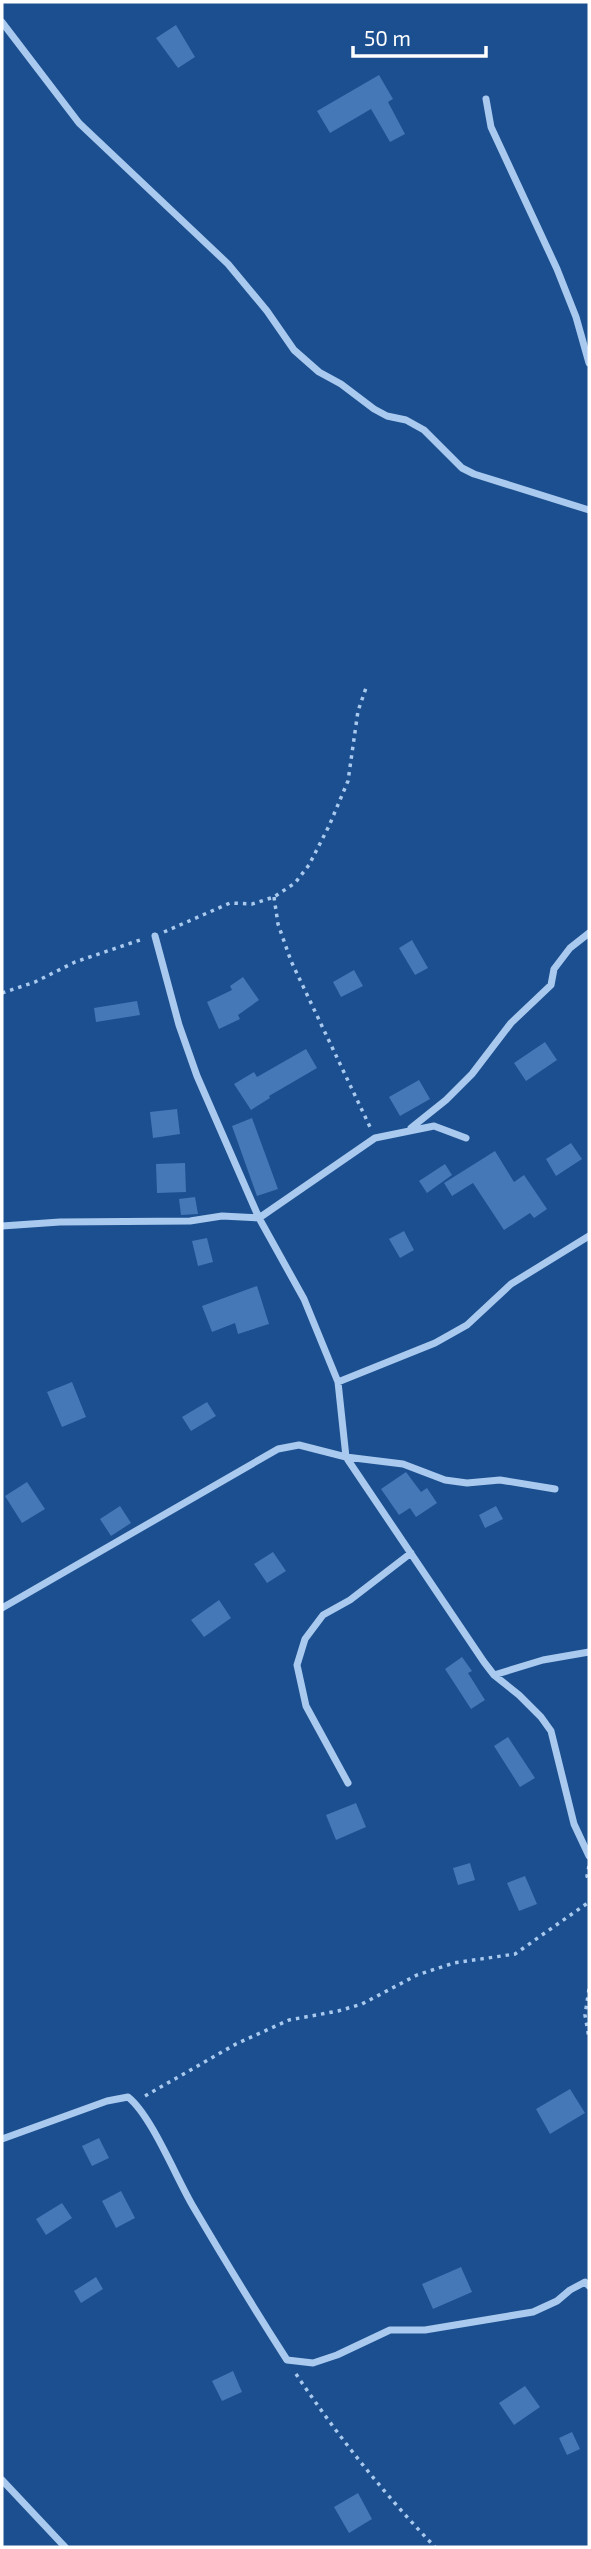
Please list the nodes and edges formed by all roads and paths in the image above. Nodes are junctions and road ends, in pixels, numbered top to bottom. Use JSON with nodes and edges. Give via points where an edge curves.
{"nodes":[{"id":1,"x":2,"y":22,"type":"edge"},
{"id":2,"x":485,"y":99,"type":"dead end"},
{"id":3,"x":589,"y":363,"type":"edge"},
{"id":4,"x":589,"y":510,"type":"edge"},
{"id":5,"x":366,"y":688,"type":"dead end"},
{"id":6,"x":274,"y":897,"type":"junction"},
{"id":7,"x":589,"y":933,"type":"edge"},
{"id":8,"x":155,"y":936,"type":"junction"},
{"id":9,"x":2,"y":993,"type":"edge"},
{"id":10,"x":407,"y":1131,"type":"junction"},
{"id":11,"x":375,"y":1138,"type":"junction"},
{"id":12,"x":466,"y":1138,"type":"dead end"},
{"id":13,"x":259,"y":1218,"type":"junction"},
{"id":14,"x":2,"y":1226,"type":"edge"},
{"id":15,"x":589,"y":1236,"type":"edge"},
{"id":16,"x":338,"y":1382,"type":"junction"},
{"id":17,"x":346,"y":1457,"type":"junction"},
{"id":18,"x":555,"y":1489,"type":"dead end"},
{"id":19,"x":411,"y":1553,"type":"junction"},
{"id":20,"x":2,"y":1608,"type":"edge"},
{"id":21,"x":589,"y":1652,"type":"edge"},
{"id":22,"x":494,"y":1675,"type":"junction"},
{"id":23,"x":348,"y":1783,"type":"dead end"},
{"id":24,"x":589,"y":1856,"type":"edge"},
{"id":25,"x":589,"y":1865,"type":"edge"},
{"id":26,"x":589,"y":1881,"type":"edge"},
{"id":27,"x":589,"y":1902,"type":"edge"},
{"id":28,"x":589,"y":1989,"type":"edge"},
{"id":29,"x":589,"y":2038,"type":"edge"},
{"id":30,"x":134,"y":2102,"type":"junction"},
{"id":31,"x":2,"y":2139,"type":"edge"},
{"id":32,"x":589,"y":2286,"type":"edge"},
{"id":33,"x":287,"y":2360,"type":"junction"},
{"id":34,"x":2,"y":2480,"type":"edge"},
{"id":35,"x":65,"y":2547,"type":"edge"},
{"id":36,"x":435,"y":2547,"type":"edge"}],
"edges":[{"from":1,"to":4,"type":"street","via":[[79,123],[228,264],[294,350],[319,372],[374,410],[424,430],[462,468]]},
{"from":2,"to":3,"type":"street","via":[[491,127],[576,317]]},
{"from":5,"to":6,"type":"path","via":[[348,781],[329,826],[309,865],[295,883]]},
{"from":6,"to":8,"type":"path","via":[[230,904]]},
{"from":6,"to":11,"type":"path","via":[[291,961]]},
{"from":7,"to":10,"type":"street","via":[[570,948],[554,969],[551,985],[511,1023],[472,1074]]},
{"from":8,"to":9,"type":"path","via":[[75,962]]},
{"from":8,"to":13,"type":"street","via":[[197,1076]]},
{"from":10,"to":11,"type":"street"},
{"from":10,"to":12,"type":"street","via":[[434,1126]]},
{"from":11,"to":13,"type":"street"},
{"from":13,"to":14,"type":"street"},
{"from":13,"to":16,"type":"street","via":[[304,1299]]},
{"from":15,"to":16,"type":"street","via":[[511,1284],[467,1325],[435,1343]]},
{"from":16,"to":17,"type":"street"},
{"from":17,"to":18,"type":"street","via":[[403,1464],[445,1480],[500,1480]]},
{"from":17,"to":19,"type":"street"},
{"from":17,"to":20,"type":"street","via":[[299,1445],[278,1449]]},
{"from":19,"to":22,"type":"street"},
{"from":19,"to":23,"type":"street","via":[[323,1615],[305,1639],[297,1665],[306,1706]]},
{"from":21,"to":22,"type":"street"},
{"from":22,"to":24,"type":"street","via":[[551,1731],[574,1824]]},
{"from":25,"to":26,"type":"path"},
{"from":27,"to":30,"type":"path","via":[[515,1954],[454,1963],[418,1975],[362,2004],[289,2020],[236,2044]]},
{"from":28,"to":29,"type":"path","via":[[585,2015]]},
{"from":30,"to":31,"type":"street","via":[[128,2097],[107,2101]]},
{"from":30,"to":33,"type":"street","via":[[231,2273]]},
{"from":32,"to":33,"type":"street","via":[[585,2282],[533,2312],[425,2330],[390,2330],[313,2363]]},
{"from":33,"to":36,"type":"path","via":[[400,2510]]},
{"from":34,"to":35,"type":"street"}]}
